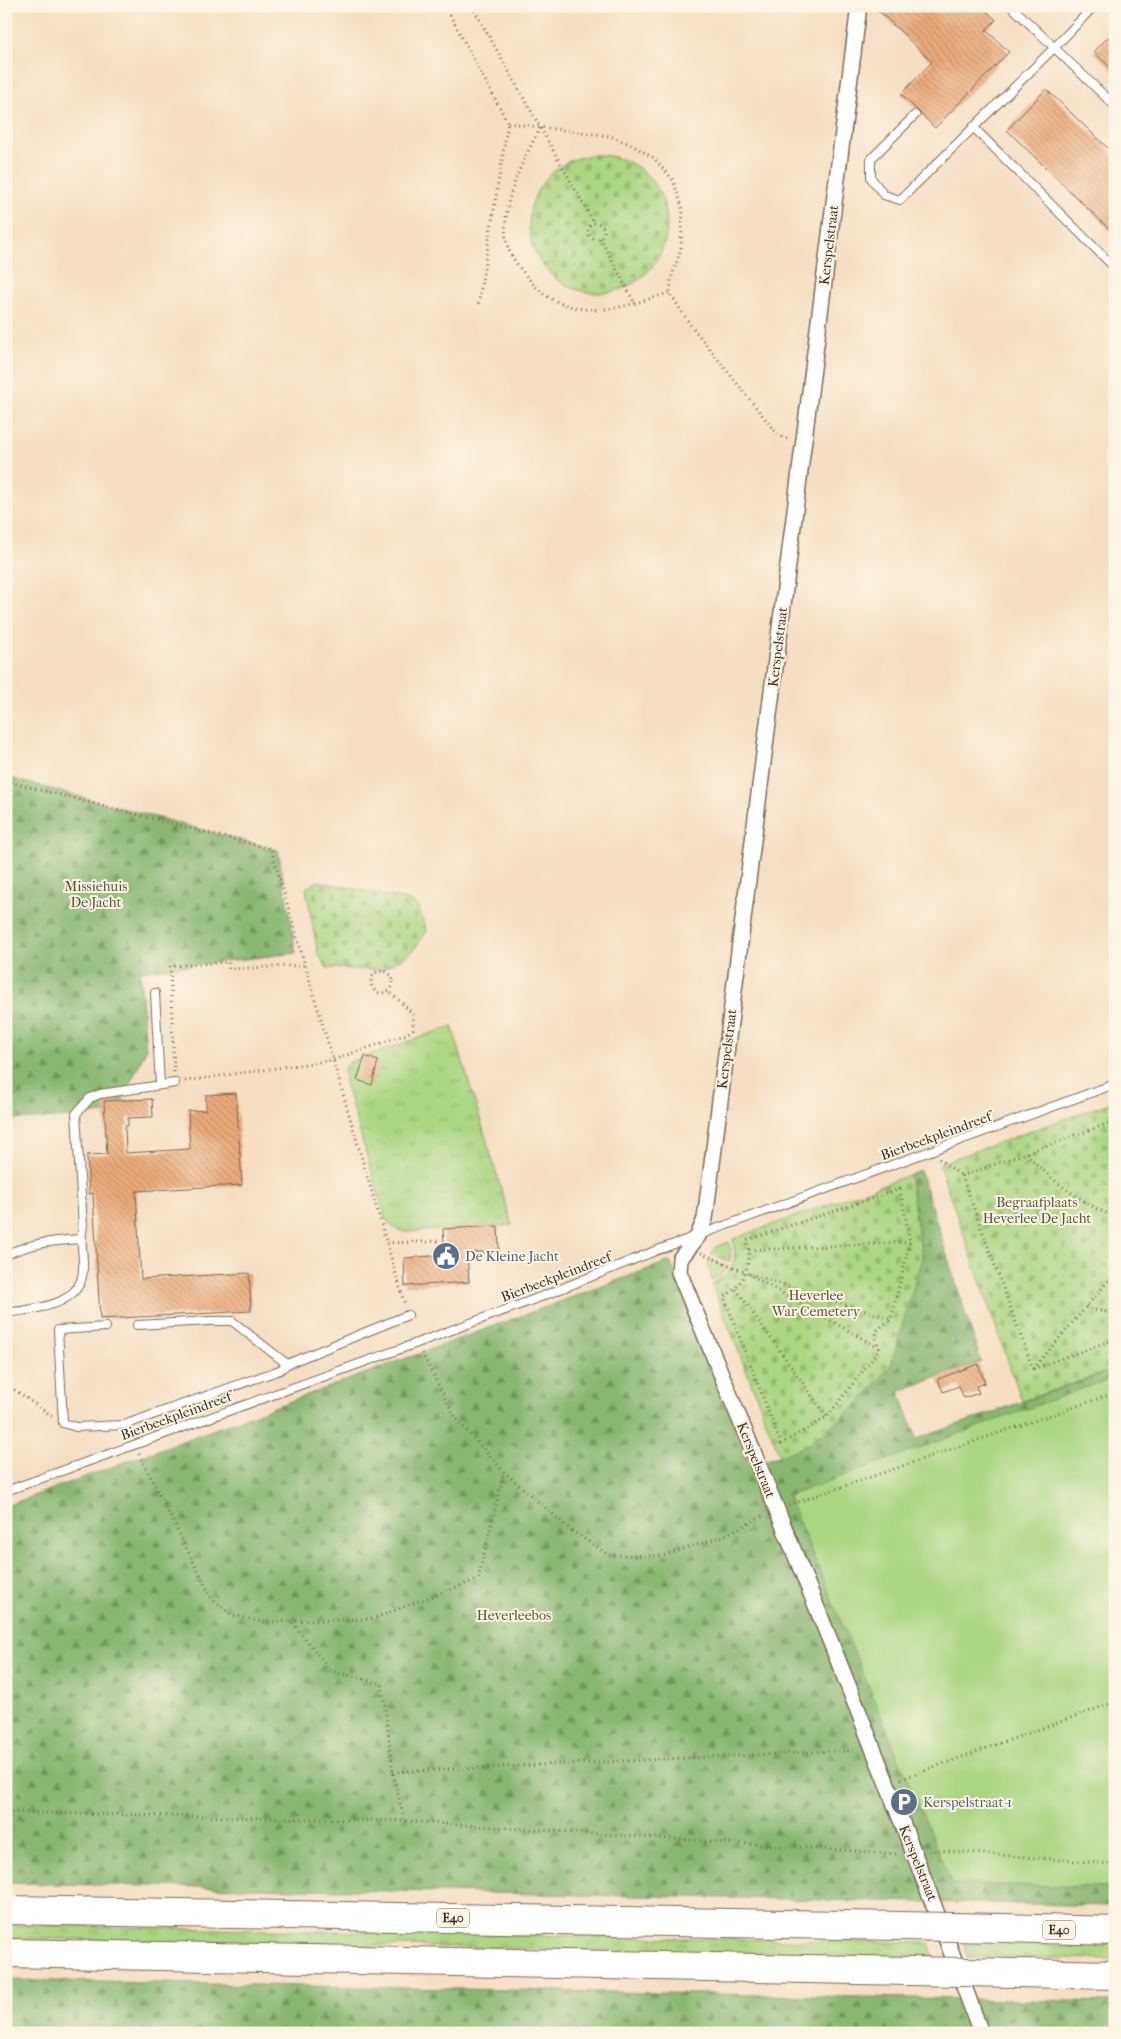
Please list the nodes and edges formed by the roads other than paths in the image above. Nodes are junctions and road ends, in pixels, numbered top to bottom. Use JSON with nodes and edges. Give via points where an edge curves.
{"nodes":[{"id":1,"x":859,"y":6,"type":"edge"},
{"id":2,"x":1011,"y":6,"type":"edge"},
{"id":3,"x":1094,"y":6,"type":"edge"},
{"id":4,"x":1054,"y":48,"type":"junction"},
{"id":5,"x":1115,"y":106,"type":"edge"},
{"id":6,"x":915,"y":115,"type":"dead end"},
{"id":7,"x":973,"y":127,"type":"junction"},
{"id":8,"x":1115,"y":268,"type":"edge"},
{"id":9,"x":155,"y":993,"type":"dead end"},
{"id":10,"x":175,"y":1083,"type":"road end"},
{"id":11,"x":1115,"y":1084,"type":"edge"},
{"id":12,"x":160,"y":1085,"type":"junction"},
{"id":13,"x":80,"y":1239,"type":"junction"},
{"id":14,"x":694,"y":1242,"type":"junction"},
{"id":15,"x":6,"y":1255,"type":"edge"},
{"id":16,"x":6,"y":1313,"type":"edge"},
{"id":17,"x":408,"y":1315,"type":"road end"},
{"id":18,"x":137,"y":1325,"type":"dead end"},
{"id":19,"x":106,"y":1327,"type":"dead end"},
{"id":20,"x":287,"y":1364,"type":"junction"},
{"id":21,"x":6,"y":1491,"type":"edge"},
{"id":22,"x":6,"y":1910,"type":"edge"},
{"id":23,"x":1115,"y":1931,"type":"edge"},
{"id":24,"x":6,"y":1953,"type":"edge"},
{"id":25,"x":1115,"y":1975,"type":"edge"},
{"id":26,"x":982,"y":2033,"type":"edge"}],
"edges":[{"from":1,"to":14,"type":"street","name":"Kerspelstraat","via":[[705,1219]]},
{"from":2,"to":4,"type":"lane"},
{"from":3,"to":4,"type":"lane"},
{"from":4,"to":5,"type":"lane"},
{"from":4,"to":7,"type":"lane"},
{"from":6,"to":7,"type":"lane","via":[[871,159],[871,178],[884,196],[900,200]]},
{"from":7,"to":8,"type":"lane"},
{"from":9,"to":12,"type":"lane"},
{"from":10,"to":12,"type":"lane"},
{"from":11,"to":14,"type":"lane","name":"Bierbeekpleindreef"},
{"from":12,"to":13,"type":"lane","via":[[100,1094],[90,1098],[76,1114],[83,1226]]},
{"from":13,"to":15,"type":"lane","via":[[50,1241],[18,1248]]},
{"from":13,"to":16,"type":"lane","via":[[83,1272],[79,1286],[70,1297],[34,1310]]},
{"from":14,"to":21,"type":"lane","name":"Bierbeekpleindreef"},
{"from":14,"to":26,"type":"street","name":"Kerspelstraat","via":[[680,1259],[679,1272],[777,1510]]},
{"from":17,"to":20,"type":"lane"},
{"from":18,"to":20,"type":"lane","via":[[232,1321]]},
{"from":19,"to":20,"type":"lane","via":[[58,1330],[63,1423],[76,1427],[124,1425],[280,1370]]},
{"from":22,"to":23,"type":"highway","number":"E40","bridge":true},
{"from":24,"to":25,"type":"highway","bridge":true}]}
